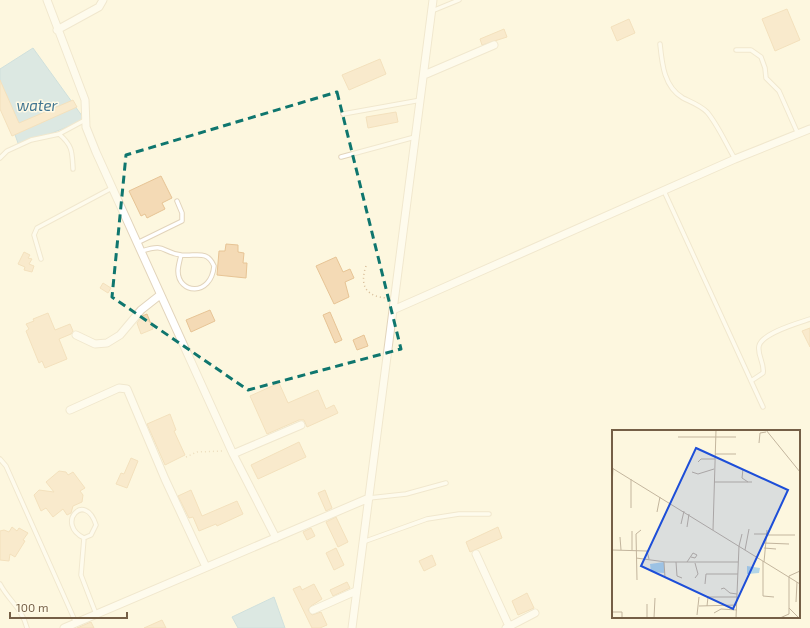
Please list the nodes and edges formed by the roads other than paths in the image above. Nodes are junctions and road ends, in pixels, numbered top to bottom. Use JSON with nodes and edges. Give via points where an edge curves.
{"nodes":[{"id":1,"x":47,"y":0,"type":"edge"},
{"id":2,"x":103,"y":0,"type":"edge"},
{"id":3,"x":433,"y":0,"type":"edge"},
{"id":4,"x":459,"y":0,"type":"edge"},
{"id":5,"x":432,"y":11,"type":"junction"},
{"id":6,"x":57,"y":30,"type":"junction"},
{"id":7,"x":660,"y":44,"type":"dead end"},
{"id":8,"x":494,"y":45,"type":"dead end"},
{"id":9,"x":736,"y":50,"type":"dead end"},
{"id":10,"x":424,"y":75,"type":"junction"},
{"id":11,"x":421,"y":100,"type":"junction"},
{"id":12,"x":343,"y":114,"type":"dead end"},
{"id":13,"x":85,"y":120,"type":"junction"},
{"id":14,"x":810,"y":129,"type":"edge"},
{"id":15,"x":59,"y":134,"type":"junction"},
{"id":16,"x":798,"y":134,"type":"junction"},
{"id":17,"x":416,"y":137,"type":"junction"},
{"id":18,"x":341,"y":157,"type":"dead end"},
{"id":19,"x":0,"y":158,"type":"edge"},
{"id":20,"x":735,"y":159,"type":"junction"},
{"id":21,"x":73,"y":169,"type":"dead end"},
{"id":22,"x":112,"y":188,"type":"junction"},
{"id":23,"x":664,"y":191,"type":"junction"},
{"id":24,"x":177,"y":201,"type":"dead end"},
{"id":25,"x":136,"y":243,"type":"junction"},
{"id":26,"x":140,"y":252,"type":"junction"},
{"id":27,"x":181,"y":255,"type":"junction"},
{"id":28,"x":41,"y":259,"type":"dead end"},
{"id":29,"x":160,"y":294,"type":"junction"},
{"id":30,"x":393,"y":310,"type":"junction"},
{"id":31,"x":810,"y":319,"type":"edge"},
{"id":32,"x":76,"y":335,"type":"dead end"},
{"id":33,"x":751,"y":381,"type":"junction"},
{"id":34,"x":763,"y":407,"type":"dead end"},
{"id":35,"x":70,"y":410,"type":"dead end"},
{"id":36,"x":301,"y":425,"type":"dead end"},
{"id":37,"x":232,"y":452,"type":"junction"},
{"id":38,"x":0,"y":459,"type":"edge"},
{"id":39,"x":446,"y":483,"type":"dead end"},
{"id":40,"x":369,"y":498,"type":"junction"},
{"id":41,"x":489,"y":514,"type":"dead end"},
{"id":42,"x":84,"y":538,"type":"junction"},
{"id":43,"x":276,"y":538,"type":"junction"},
{"id":44,"x":362,"y":542,"type":"junction"},
{"id":45,"x":476,"y":554,"type":"dead end"},
{"id":46,"x":206,"y":568,"type":"junction"},
{"id":47,"x":0,"y":584,"type":"edge"},
{"id":48,"x":356,"y":591,"type":"junction"},
{"id":49,"x":313,"y":610,"type":"dead end"},
{"id":50,"x":535,"y":613,"type":"dead end"},
{"id":51,"x":96,"y":614,"type":"junction"},
{"id":52,"x":76,"y":623,"type":"junction"},
{"id":53,"x":507,"y":627,"type":"edge"},
{"id":54,"x":27,"y":628,"type":"edge"},
{"id":55,"x":64,"y":628,"type":"edge"},
{"id":56,"x":352,"y":628,"type":"edge"}],
"edges":[{"from":1,"to":6,"type":"street"},
{"from":2,"to":6,"type":"street","via":[[99,7]]},
{"from":3,"to":5,"type":"street"},
{"from":4,"to":5,"type":"lane"},
{"from":5,"to":10,"type":"street"},
{"from":6,"to":13,"type":"street","via":[[85,100]]},
{"from":7,"to":20,"type":"lane","via":[[668,82],[679,95],[708,113]]},
{"from":8,"to":10,"type":"street"},
{"from":9,"to":16,"type":"lane","via":[[751,50],[761,57],[766,78],[778,91]]},
{"from":10,"to":11,"type":"street"},
{"from":11,"to":12,"type":"lane"},
{"from":11,"to":17,"type":"street"},
{"from":13,"to":15,"type":"lane"},
{"from":13,"to":22,"type":"street","via":[[88,133]]},
{"from":14,"to":16,"type":"street"},
{"from":15,"to":19,"type":"lane","via":[[31,140],[7,151]]},
{"from":15,"to":21,"type":"lane","via":[[71,148]]},
{"from":16,"to":20,"type":"street"},
{"from":17,"to":18,"type":"lane"},
{"from":17,"to":30,"type":"street"},
{"from":20,"to":23,"type":"street"},
{"from":22,"to":25,"type":"street"},
{"from":22,"to":28,"type":"lane","via":[[37,228],[34,235]]},
{"from":23,"to":30,"type":"street"},
{"from":23,"to":33,"type":"lane"},
{"from":24,"to":25,"type":"lane","via":[[182,220]]},
{"from":25,"to":26,"type":"street"},
{"from":26,"to":27,"type":"lane","via":[[161,247]]},
{"from":26,"to":29,"type":"street"},
{"from":27,"to":27,"type":"lane","via":[[202,254],[209,257],[214,266],[211,280],[197,289],[184,284],[178,272]]},
{"from":29,"to":32,"type":"street","via":[[141,310],[120,335],[107,343],[95,344]]},
{"from":29,"to":37,"type":"street"},
{"from":30,"to":40,"type":"street"},
{"from":31,"to":33,"type":"lane","via":[[761,341],[759,355],[763,373]]},
{"from":33,"to":34,"type":"lane"},
{"from":35,"to":46,"type":"street","via":[[119,388],[127,389]]},
{"from":36,"to":37,"type":"street"},
{"from":37,"to":43,"type":"street"},
{"from":38,"to":52,"type":"lane","via":[[11,477]]},
{"from":39,"to":40,"type":"lane","via":[[406,494]]},
{"from":40,"to":43,"type":"street"},
{"from":40,"to":44,"type":"street"},
{"from":41,"to":44,"type":"lane","via":[[459,514],[427,519]]},
{"from":42,"to":42,"type":"lane","via":[[91,535],[96,525],[90,513],[84,509],[77,510],[72,516],[71,523],[75,532]]},
{"from":42,"to":51,"type":"lane","via":[[80,575]]},
{"from":43,"to":46,"type":"street"},
{"from":44,"to":48,"type":"street"},
{"from":45,"to":53,"type":"street"},
{"from":46,"to":51,"type":"street"},
{"from":47,"to":54,"type":"lane","via":[[22,613]]},
{"from":48,"to":49,"type":"street"},
{"from":48,"to":56,"type":"street"},
{"from":50,"to":53,"type":"street"},
{"from":51,"to":52,"type":"street"},
{"from":52,"to":55,"type":"street"}]}
